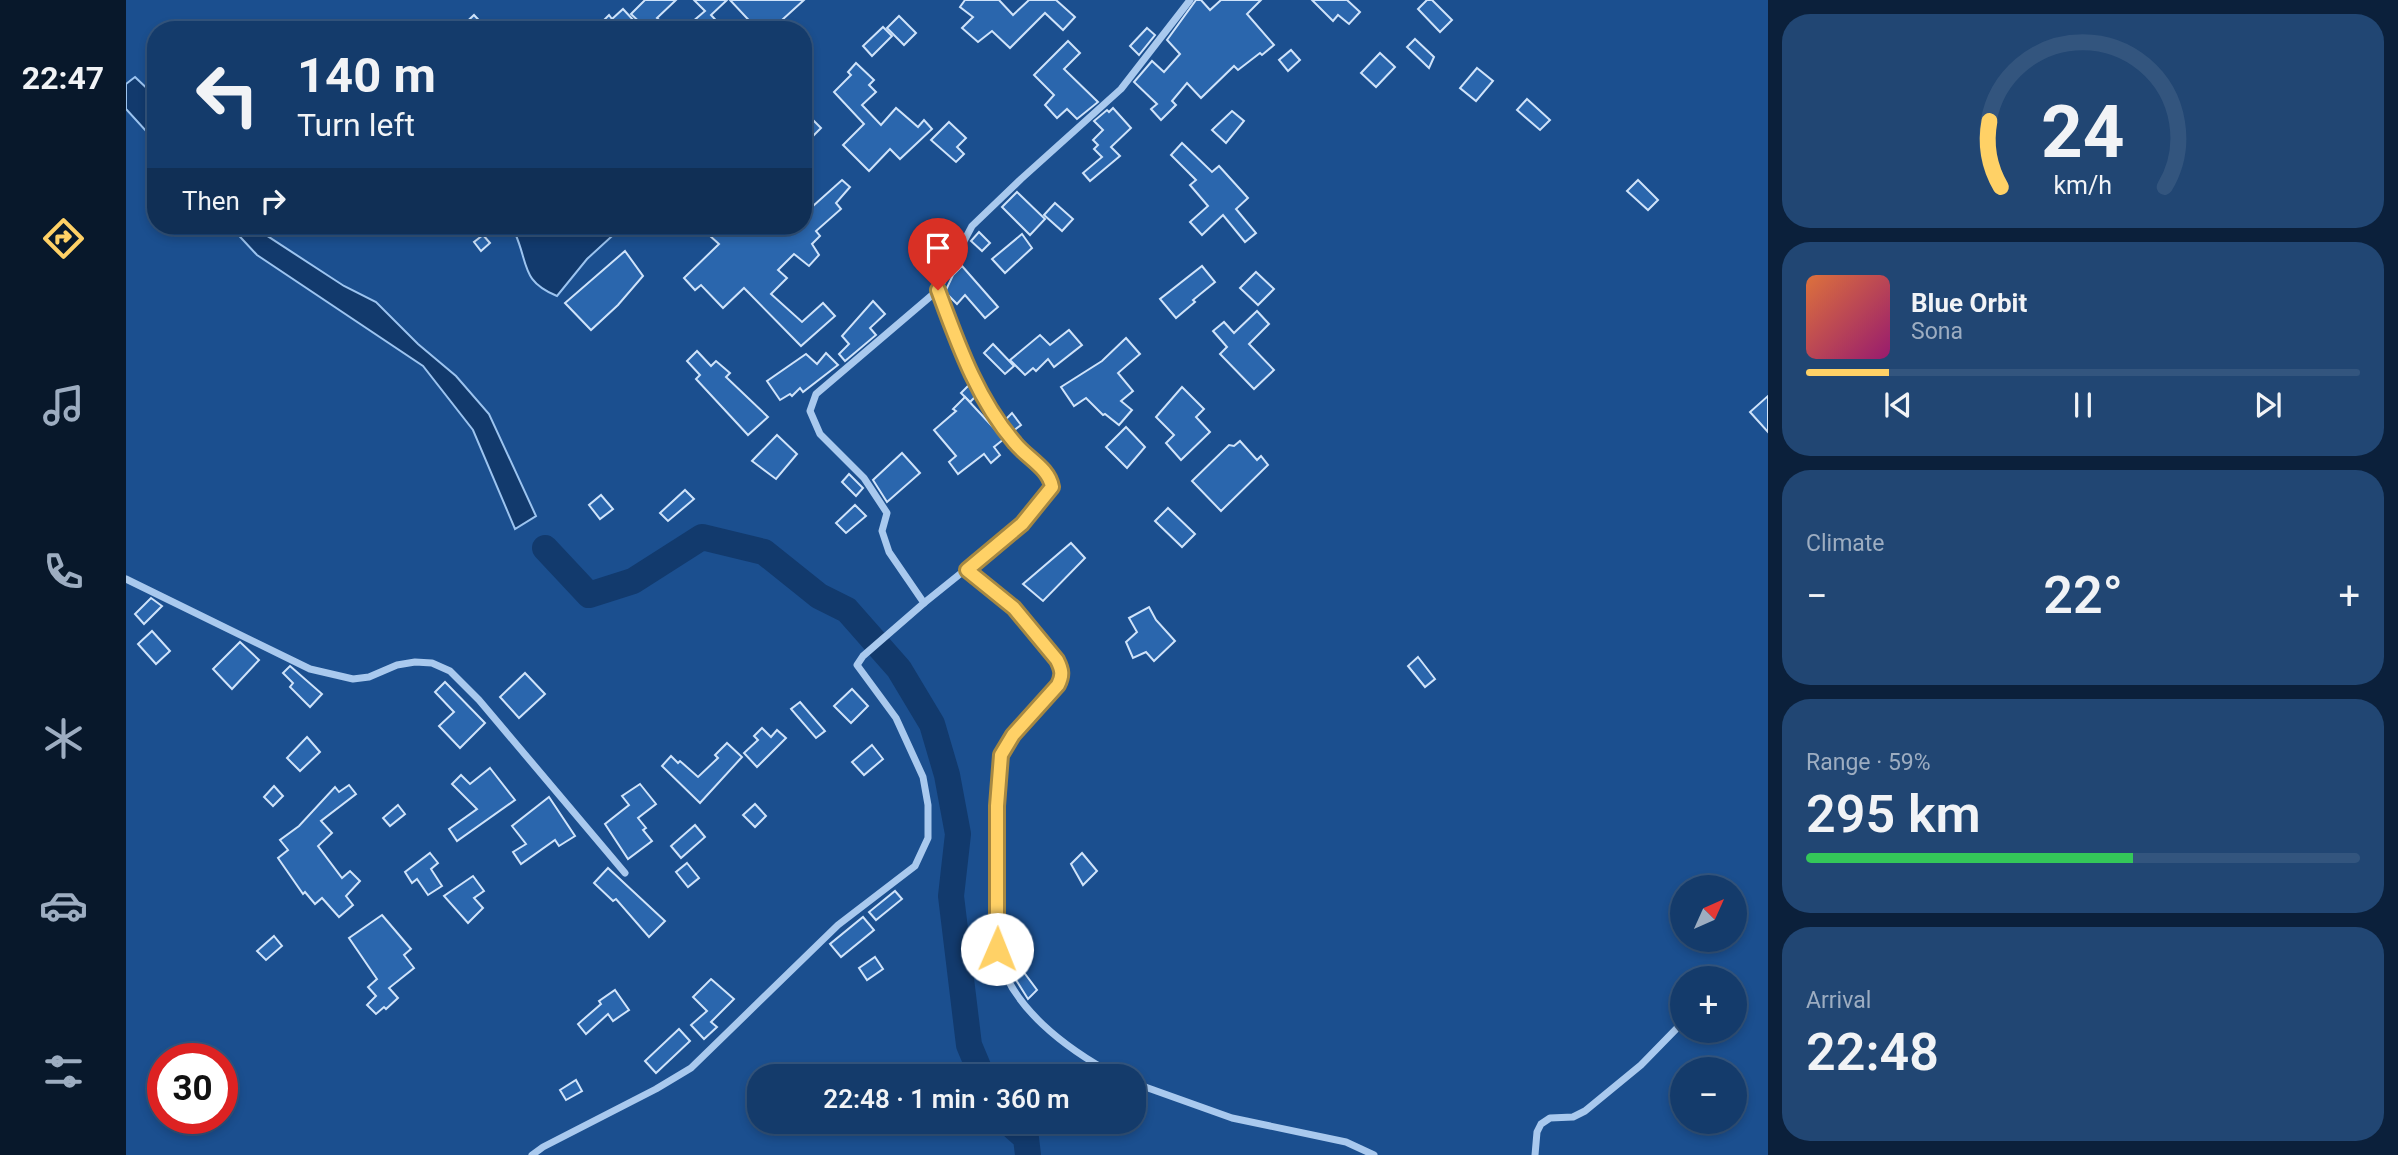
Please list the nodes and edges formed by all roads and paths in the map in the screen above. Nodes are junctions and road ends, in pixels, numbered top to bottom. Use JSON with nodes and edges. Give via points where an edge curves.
{"nodes":[{"id":1,"x":1190,"y":0,"type":"edge"},
{"id":2,"x":938,"y":290,"type":"junction"},
{"id":3,"x":967,"y":570,"type":"junction"},
{"id":4,"x":126,"y":579,"type":"edge"},
{"id":5,"x":924,"y":603,"type":"junction"},
{"id":6,"x":625,"y":873,"type":"dead end"},
{"id":7,"x":1670,"y":1035,"type":"edge"},
{"id":8,"x":1094,"y":1064,"type":"edge"},
{"id":9,"x":1146,"y":1087,"type":"edge"},
{"id":10,"x":532,"y":1155,"type":"edge"},
{"id":11,"x":1374,"y":1155,"type":"edge"},
{"id":12,"x":1535,"y":1155,"type":"edge"}],
"edges":[{"from":1,"to":2,"type":"street","via":[[1121,89],[972,226]]},
{"from":2,"to":3,"type":"street","via":[[964,359],[998,424],[1026,457],[1048,473],[1052,487],[1022,524]]},
{"from":2,"to":5,"type":"street","via":[[816,394],[810,411],[820,434],[863,478],[887,513],[882,531],[889,552]]},
{"from":3,"to":5,"type":"street"},
{"from":3,"to":8,"type":"street","via":[[1014,608],[1062,669],[1058,685],[1001,755],[997,949],[1008,984],[1044,1024]]},
{"from":4,"to":6,"type":"street","via":[[310,668],[353,679],[415,662],[450,671]]},
{"from":5,"to":10,"type":"street","via":[[857,664],[896,718],[923,777],[928,838],[915,866],[838,925],[691,1068]]},
{"from":7,"to":12,"type":"street","via":[[1585,1111],[1541,1124]]},
{"from":9,"to":11,"type":"street","via":[[1232,1118],[1346,1142]]}]}
